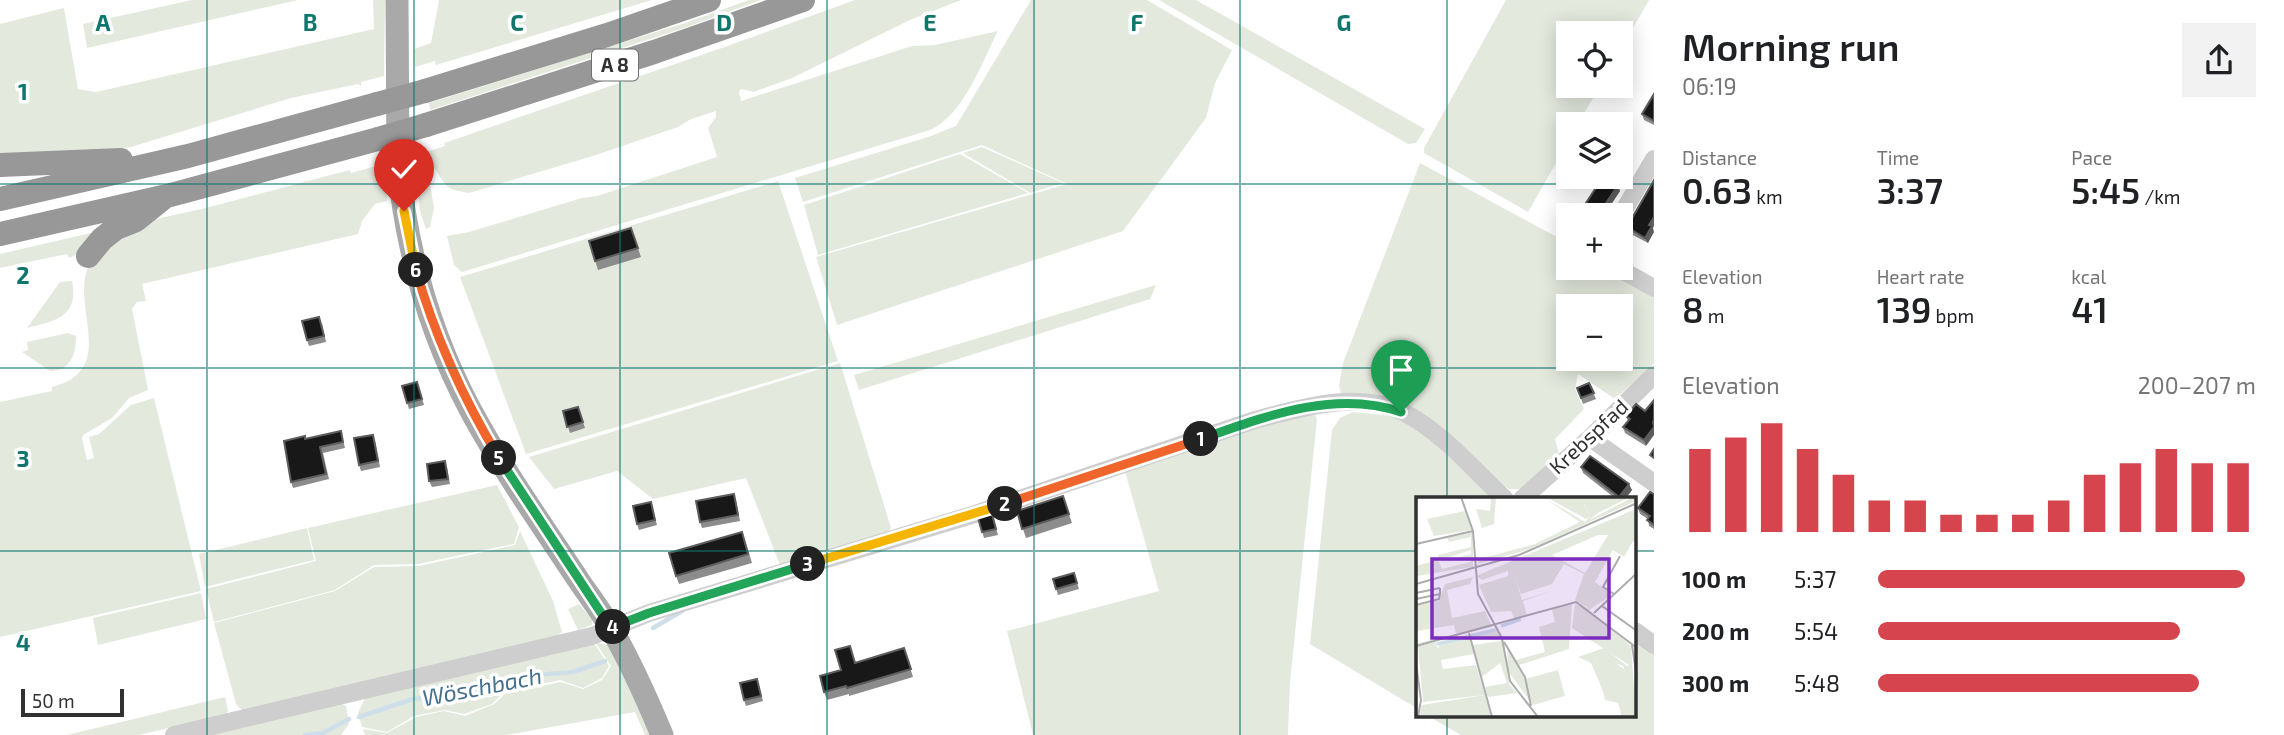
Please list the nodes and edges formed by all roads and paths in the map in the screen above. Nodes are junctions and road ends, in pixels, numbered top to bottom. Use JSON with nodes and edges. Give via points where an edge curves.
{"nodes":[{"id":1,"x":397,"y":0,"type":"edge"},
{"id":2,"x":709,"y":0,"type":"edge"},
{"id":3,"x":803,"y":0,"type":"edge"},
{"id":4,"x":188,"y":156,"type":"junction"},
{"id":5,"x":1654,"y":159,"type":"edge"},
{"id":6,"x":0,"y":165,"type":"edge"},
{"id":7,"x":167,"y":195,"type":"junction"},
{"id":8,"x":0,"y":199,"type":"edge"},
{"id":9,"x":1628,"y":203,"type":"edge"},
{"id":10,"x":0,"y":234,"type":"edge"},
{"id":11,"x":88,"y":256,"type":"dead end"},
{"id":12,"x":1633,"y":276,"type":"edge"},
{"id":13,"x":1654,"y":288,"type":"edge"},
{"id":14,"x":1654,"y":375,"type":"edge"},
{"id":15,"x":1590,"y":438,"type":"junction"},
{"id":16,"x":1654,"y":484,"type":"edge"},
{"id":17,"x":1503,"y":497,"type":"edge"},
{"id":18,"x":1524,"y":497,"type":"edge"},
{"id":19,"x":611,"y":628,"type":"junction"},
{"id":20,"x":1636,"y":632,"type":"edge"},
{"id":21,"x":1654,"y":645,"type":"edge"},
{"id":22,"x":174,"y":735,"type":"edge"},
{"id":23,"x":662,"y":735,"type":"edge"}],
"edges":[{"from":1,"to":19,"type":"main road","via":[[400,186],[413,259],[430,316],[484,433]]},
{"from":2,"to":4,"type":"highway","number":"A 8","bridge":true,"via":[[425,91]]},
{"from":3,"to":7,"type":"highway","number":"A 8","bridge":true,"via":[[426,125]]},
{"from":4,"to":6,"type":"highway"},
{"from":4,"to":8,"type":"highway","number":"A 8"},
{"from":5,"to":9,"type":"street"},
{"from":7,"to":10,"type":"highway","number":"A 8"},
{"from":7,"to":11,"type":"highway","via":[[136,220],[116,228]]},
{"from":12,"to":13,"type":"street"},
{"from":14,"to":15,"type":"street","name":"Krebspfad"},
{"from":15,"to":16,"type":"street"},
{"from":15,"to":18,"type":"street","name":"Krebspfad"},
{"from":17,"to":19,"type":"street","via":[[1442,440],[1401,412],[1370,404],[1329,404],[1255,421]]},
{"from":19,"to":22,"type":"street"},
{"from":19,"to":23,"type":"main road"},
{"from":20,"to":21,"type":"street"}]}
